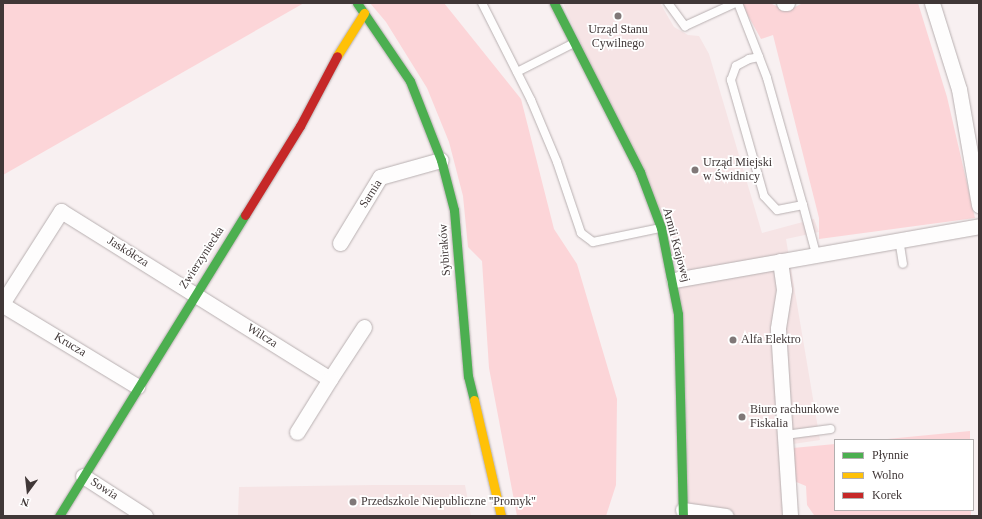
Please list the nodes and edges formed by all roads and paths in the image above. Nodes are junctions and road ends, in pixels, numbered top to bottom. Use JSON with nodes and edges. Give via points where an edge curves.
{"nodes":[{"id":1,"x":357,"y":3,"type":"edge"},
{"id":2,"x":482,"y":3,"type":"edge"},
{"id":3,"x":554,"y":3,"type":"edge"},
{"id":4,"x":668,"y":3,"type":"edge"},
{"id":5,"x":735,"y":3,"type":"edge"},
{"id":6,"x":738,"y":3,"type":"edge"},
{"id":7,"x":932,"y":3,"type":"edge"},
{"id":8,"x":364,"y":13,"type":"junction"},
{"id":9,"x":575,"y":43,"type":"junction"},
{"id":10,"x":759,"y":57,"type":"junction"},
{"id":11,"x":517,"y":72,"type":"junction"},
{"id":12,"x":441,"y":160,"type":"junction"},
{"id":13,"x":979,"y":205,"type":"edge"},
{"id":14,"x":803,"y":206,"type":"junction"},
{"id":15,"x":979,"y":226,"type":"edge"},
{"id":16,"x":661,"y":228,"type":"junction"},
{"id":17,"x":899,"y":239,"type":"junction"},
{"id":18,"x":340,"y":243,"type":"dead end"},
{"id":19,"x":816,"y":254,"type":"junction"},
{"id":20,"x":780,"y":261,"type":"junction"},
{"id":21,"x":903,"y":264,"type":"dead end"},
{"id":22,"x":674,"y":280,"type":"junction"},
{"id":23,"x":194,"y":293,"type":"junction"},
{"id":24,"x":3,"y":302,"type":"edge"},
{"id":25,"x":3,"y":305,"type":"edge"},
{"id":26,"x":364,"y":327,"type":"dead end"},
{"id":27,"x":330,"y":379,"type":"junction"},
{"id":28,"x":137,"y":386,"type":"junction"},
{"id":29,"x":831,"y":429,"type":"dead end"},
{"id":30,"x":297,"y":432,"type":"dead end"},
{"id":31,"x":785,"y":435,"type":"junction"},
{"id":32,"x":83,"y":476,"type":"junction"},
{"id":33,"x":683,"y":513,"type":"edge"},
{"id":34,"x":59,"y":516,"type":"edge"},
{"id":35,"x":145,"y":516,"type":"edge"},
{"id":36,"x":501,"y":516,"type":"edge"},
{"id":37,"x":726,"y":516,"type":"edge"},
{"id":38,"x":790,"y":516,"type":"edge"}],
"edges":[{"from":1,"to":8,"type":"street","name":"Sybiraków"},
{"from":2,"to":11,"type":"lane"},
{"from":3,"to":9,"type":"street","name":"Armii Krajowej"},
{"from":4,"to":5,"type":"lane","via":[[685,26]]},
{"from":6,"to":10,"type":"lane"},
{"from":7,"to":13,"type":"street","via":[[959,89]]},
{"from":8,"to":12,"type":"street","name":"Sybiraków","via":[[410,81]]},
{"from":8,"to":23,"type":"street","name":"Zwierzyniecka","via":[[352,27],[300,126]]},
{"from":9,"to":11,"type":"lane"},
{"from":9,"to":16,"type":"street","name":"Armii Krajowej","via":[[640,172]]},
{"from":10,"to":14,"type":"lane"},
{"from":10,"to":14,"type":"lane","via":[[736,66],[731,80],[764,196],[777,210]]},
{"from":11,"to":16,"type":"lane","via":[[557,162],[581,233],[593,242]]},
{"from":12,"to":18,"type":"street","name":"Sarnia","via":[[380,177]]},
{"from":12,"to":36,"type":"street","name":"Sybiraków","via":[[454,210],[468,376]]},
{"from":14,"to":19,"type":"lane"},
{"from":15,"to":17,"type":"street"},
{"from":16,"to":22,"type":"street","name":"Armii Krajowej"},
{"from":17,"to":19,"type":"street"},
{"from":17,"to":21,"type":"lane"},
{"from":19,"to":20,"type":"street"},
{"from":20,"to":22,"type":"street"},
{"from":20,"to":31,"type":"street","via":[[784,290],[778,329]]},
{"from":22,"to":33,"type":"street","name":"Armii Krajowej"},
{"from":23,"to":24,"type":"street","name":"Jaskółcza","via":[[61,211]]},
{"from":23,"to":27,"type":"street","name":"Wilcza"},
{"from":23,"to":28,"type":"street","name":"Zwierzyniecka"},
{"from":25,"to":28,"type":"street","name":"Krucza"},
{"from":26,"to":27,"type":"street"},
{"from":27,"to":30,"type":"street"},
{"from":28,"to":32,"type":"street","name":"Zwierzyniecka"},
{"from":29,"to":31,"type":"lane"},
{"from":31,"to":38,"type":"street"},
{"from":32,"to":34,"type":"street","name":"Zwierzyniecka"},
{"from":32,"to":35,"type":"street","name":"Sowia"},
{"from":33,"to":37,"type":"street"}]}
